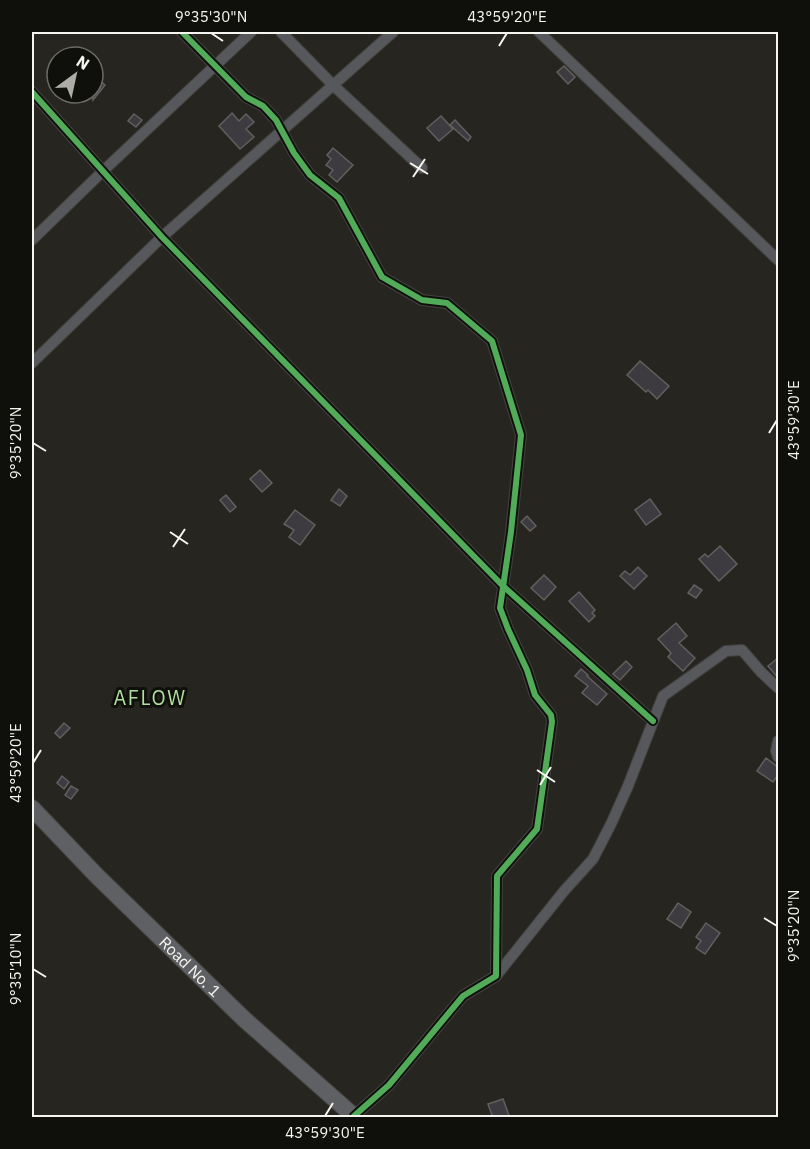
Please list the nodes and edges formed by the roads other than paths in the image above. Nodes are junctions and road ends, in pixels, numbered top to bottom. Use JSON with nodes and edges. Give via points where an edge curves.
{"nodes":[{"id":1,"x":182,"y":32,"type":"edge"},
{"id":2,"x":251,"y":32,"type":"edge"},
{"id":3,"x":281,"y":32,"type":"edge"},
{"id":4,"x":393,"y":32,"type":"edge"},
{"id":5,"x":539,"y":32,"type":"edge"},
{"id":6,"x":215,"y":65,"type":"junction"},
{"id":7,"x":333,"y":85,"type":"junction"},
{"id":8,"x":34,"y":99,"type":"edge"},
{"id":9,"x":282,"y":130,"type":"junction"},
{"id":10,"x":422,"y":168,"type":"dead end"},
{"id":11,"x":103,"y":171,"type":"junction"},
{"id":12,"x":162,"y":237,"type":"junction"},
{"id":13,"x":32,"y":240,"type":"edge"},
{"id":14,"x":778,"y":260,"type":"edge"},
{"id":15,"x":32,"y":363,"type":"edge"},
{"id":16,"x":503,"y":586,"type":"junction"},
{"id":17,"x":778,"y":688,"type":"edge"},
{"id":18,"x":653,"y":722,"type":"junction"},
{"id":19,"x":778,"y":741,"type":"edge"},
{"id":20,"x":778,"y":757,"type":"edge"},
{"id":21,"x":32,"y":808,"type":"edge"},
{"id":22,"x":496,"y":976,"type":"junction"},
{"id":23,"x":355,"y":1117,"type":"edge"}],
"edges":[{"from":1,"to":6,"type":"street"},
{"from":2,"to":6,"type":"street"},
{"from":3,"to":7,"type":"street"},
{"from":4,"to":7,"type":"street"},
{"from":5,"to":14,"type":"street"},
{"from":6,"to":9,"type":"street","via":[[246,97],[263,106]]},
{"from":6,"to":11,"type":"street"},
{"from":7,"to":9,"type":"street"},
{"from":7,"to":10,"type":"street"},
{"from":8,"to":11,"type":"street"},
{"from":9,"to":12,"type":"street"},
{"from":9,"to":16,"type":"street","via":[[310,175],[339,198],[382,277],[422,300],[447,303],[492,341],[521,435]]},
{"from":11,"to":12,"type":"street"},
{"from":11,"to":13,"type":"street"},
{"from":12,"to":15,"type":"street"},
{"from":12,"to":16,"type":"street"},
{"from":16,"to":18,"type":"street"},
{"from":16,"to":22,"type":"street","via":[[500,608],[535,695],[552,722],[537,829],[497,876]]},
{"from":17,"to":18,"type":"street","via":[[742,650],[726,651],[663,696]]},
{"from":18,"to":22,"type":"street","via":[[628,786],[592,859]]},
{"from":19,"to":20,"type":"street"},
{"from":21,"to":23,"type":"highway","name":"Road No. 1","via":[[244,1019]]},
{"from":22,"to":23,"type":"street","via":[[463,996],[389,1084]]}]}
